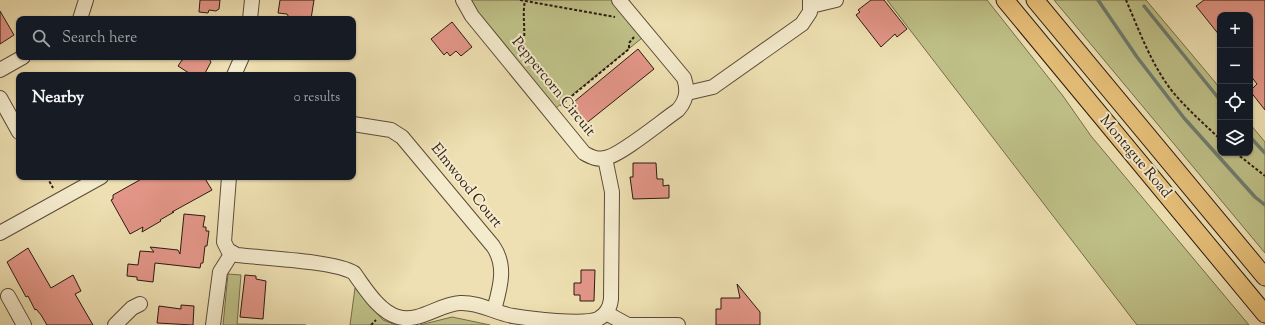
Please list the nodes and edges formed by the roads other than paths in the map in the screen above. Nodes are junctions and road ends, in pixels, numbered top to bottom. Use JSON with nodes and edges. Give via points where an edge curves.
{"nodes":[{"id":1,"x":86,"y":0,"type":"edge"},
{"id":2,"x":463,"y":0,"type":"edge"},
{"id":3,"x":619,"y":0,"type":"edge"},
{"id":4,"x":836,"y":0,"type":"edge"},
{"id":5,"x":1005,"y":0,"type":"edge"},
{"id":6,"x":1035,"y":0,"type":"edge"},
{"id":7,"x":810,"y":3,"type":"edge"},
{"id":8,"x":81,"y":16,"type":"edge"},
{"id":9,"x":18,"y":60,"type":"edge"},
{"id":10,"x":241,"y":60,"type":"edge"},
{"id":11,"x":0,"y":70,"type":"edge"},
{"id":12,"x":235,"y":72,"type":"edge"},
{"id":13,"x":686,"y":93,"type":"junction"},
{"id":14,"x":0,"y":98,"type":"edge"},
{"id":15,"x":356,"y":124,"type":"edge"},
{"id":16,"x":16,"y":127,"type":"edge"},
{"id":17,"x":605,"y":158,"type":"junction"},
{"id":18,"x":96,"y":180,"type":"edge"},
{"id":19,"x":229,"y":180,"type":"edge"},
{"id":20,"x":0,"y":233,"type":"edge"},
{"id":21,"x":232,"y":253,"type":"junction"},
{"id":22,"x":1265,"y":277,"type":"edge"},
{"id":23,"x":8,"y":296,"type":"dead end"},
{"id":24,"x":140,"y":304,"type":"dead end"},
{"id":25,"x":494,"y":310,"type":"junction"},
{"id":26,"x":606,"y":313,"type":"junction"},
{"id":27,"x":1265,"y":314,"type":"edge"},
{"id":28,"x":24,"y":325,"type":"edge"},
{"id":29,"x":115,"y":325,"type":"edge"},
{"id":30,"x":213,"y":325,"type":"edge"},
{"id":31,"x":678,"y":325,"type":"edge"}],
"edges":[{"from":1,"to":8,"type":"street"},
{"from":2,"to":17,"type":"street","name":"Peppercorn Circuit","via":[[472,16],[584,153],[594,158]]},
{"from":3,"to":13,"type":"street","via":[[684,78]]},
{"from":4,"to":7,"type":"street"},
{"from":5,"to":27,"type":"main road","name":"Montague Road"},
{"from":6,"to":22,"type":"main road","name":"Montague Road"},
{"from":7,"to":13,"type":"street","via":[[810,12],[805,21],[713,87]]},
{"from":9,"to":11,"type":"street"},
{"from":10,"to":12,"type":"street"},
{"from":13,"to":17,"type":"street","via":[[684,102],[678,110],[617,153]]},
{"from":14,"to":16,"type":"street"},
{"from":15,"to":25,"type":"street","name":"Elmwood Court","via":[[390,130],[402,137],[493,246],[502,265],[500,288]]},
{"from":17,"to":26,"type":"street","via":[[612,192],[611,299]]},
{"from":18,"to":20,"type":"street"},
{"from":19,"to":21,"type":"street","via":[[224,236],[226,247]]},
{"from":21,"to":25,"type":"street","via":[[348,269],[382,308],[400,318],[417,316],[450,304],[461,303]]},
{"from":21,"to":30,"type":"street","via":[[220,272]]},
{"from":23,"to":28,"type":"street"},
{"from":24,"to":29,"type":"street","via":[[132,308]]},
{"from":25,"to":26,"type":"street","via":[[512,316],[558,320],[592,320]]},
{"from":26,"to":31,"type":"street","via":[[628,324]]}]}
